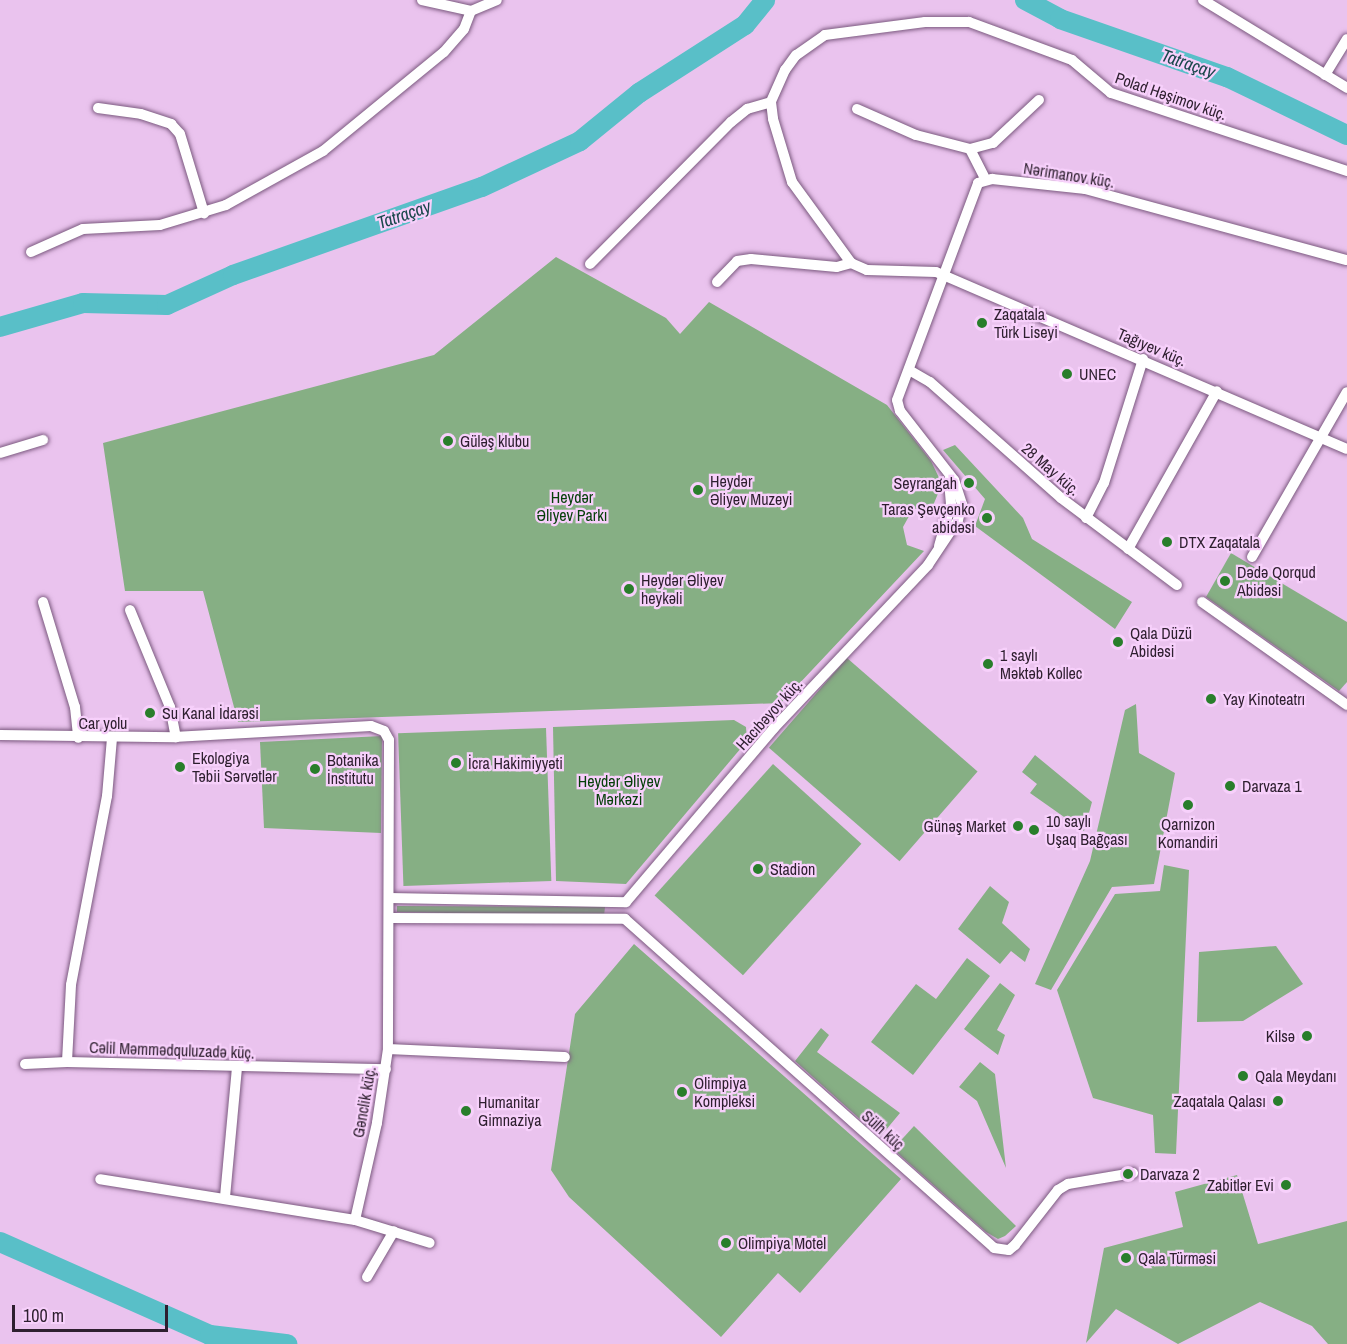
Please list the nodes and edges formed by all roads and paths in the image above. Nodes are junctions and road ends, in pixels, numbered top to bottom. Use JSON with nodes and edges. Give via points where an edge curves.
{"nodes":[{"id":1,"x":422,"y":0,"type":"edge"},
{"id":2,"x":497,"y":0,"type":"edge"},
{"id":3,"x":1203,"y":0,"type":"edge"},
{"id":4,"x":1221,"y":5,"type":"edge"},
{"id":5,"x":471,"y":11,"type":"junction"},
{"id":6,"x":1347,"y":39,"type":"edge"},
{"id":7,"x":1325,"y":75,"type":"junction"},
{"id":8,"x":1347,"y":88,"type":"edge"},
{"id":9,"x":1039,"y":100,"type":"dead end"},
{"id":10,"x":771,"y":102,"type":"junction"},
{"id":11,"x":98,"y":108,"type":"dead end"},
{"id":12,"x":857,"y":109,"type":"dead end"},
{"id":13,"x":970,"y":149,"type":"junction"},
{"id":14,"x":1347,"y":171,"type":"edge"},
{"id":15,"x":985,"y":179,"type":"junction"},
{"id":16,"x":204,"y":213,"type":"junction"},
{"id":17,"x":31,"y":252,"type":"dead end"},
{"id":18,"x":1347,"y":260,"type":"edge"},
{"id":19,"x":851,"y":263,"type":"junction"},
{"id":20,"x":590,"y":264,"type":"dead end"},
{"id":21,"x":944,"y":275,"type":"junction"},
{"id":22,"x":717,"y":282,"type":"dead end"},
{"id":23,"x":1143,"y":359,"type":"junction"},
{"id":24,"x":909,"y":370,"type":"junction"},
{"id":25,"x":1217,"y":391,"type":"junction"},
{"id":26,"x":1347,"y":392,"type":"edge"},
{"id":27,"x":1320,"y":436,"type":"junction"},
{"id":28,"x":43,"y":440,"type":"dead end"},
{"id":29,"x":1347,"y":449,"type":"edge"},
{"id":30,"x":0,"y":453,"type":"edge"},
{"id":31,"x":1086,"y":518,"type":"junction"},
{"id":32,"x":1128,"y":549,"type":"junction"},
{"id":33,"x":1252,"y":557,"type":"dead end"},
{"id":34,"x":1177,"y":585,"type":"dead end"},
{"id":35,"x":1202,"y":602,"type":"dead end"},
{"id":36,"x":44,"y":603,"type":"dead end"},
{"id":37,"x":130,"y":610,"type":"dead end"},
{"id":38,"x":1347,"y":705,"type":"edge"},
{"id":39,"x":384,"y":731,"type":"joint"},
{"id":40,"x":0,"y":735,"type":"edge"},
{"id":41,"x":176,"y":737,"type":"junction"},
{"id":42,"x":78,"y":738,"type":"junction"},
{"id":43,"x":112,"y":738,"type":"junction"},
{"id":44,"x":389,"y":898,"type":"junction"},
{"id":45,"x":626,"y":902,"type":"junction"},
{"id":46,"x":389,"y":918,"type":"junction"},
{"id":47,"x":625,"y":919,"type":"junction"},
{"id":48,"x":388,"y":1049,"type":"junction"},
{"id":49,"x":564,"y":1057,"type":"dead end"},
{"id":50,"x":67,"y":1062,"type":"junction"},
{"id":51,"x":25,"y":1064,"type":"dead end"},
{"id":52,"x":237,"y":1068,"type":"junction"},
{"id":53,"x":386,"y":1070,"type":"junction"},
{"id":54,"x":1133,"y":1173,"type":"dead end"},
{"id":55,"x":100,"y":1179,"type":"dead end"},
{"id":56,"x":225,"y":1197,"type":"junction"},
{"id":57,"x":354,"y":1220,"type":"junction"},
{"id":58,"x":393,"y":1231,"type":"junction"},
{"id":59,"x":430,"y":1243,"type":"dead end"},
{"id":60,"x":367,"y":1277,"type":"dead end"}],
"edges":[{"from":1,"to":5,"type":"street"},
{"from":2,"to":5,"type":"street"},
{"from":3,"to":4,"type":"street"},
{"from":4,"to":7,"type":"street"},
{"from":5,"to":16,"type":"street","via":[[464,29],[444,52],[323,151]]},
{"from":6,"to":7,"type":"street"},
{"from":7,"to":8,"type":"street"},
{"from":9,"to":13,"type":"street","via":[[993,143]]},
{"from":10,"to":14,"type":"street","name":"Polad Həşimov küç.","via":[[784,70],[796,55],[825,35],[913,24],[969,22],[1072,60],[1111,93]]},
{"from":10,"to":19,"type":"street","via":[[772,119],[792,182]]},
{"from":10,"to":20,"type":"street","via":[[747,109],[731,122]]},
{"from":11,"to":16,"type":"street","via":[[141,114],[171,124],[180,134]]},
{"from":12,"to":13,"type":"street","via":[[916,135]]},
{"from":13,"to":15,"type":"street"},
{"from":15,"to":18,"type":"street","name":"Nərimanov küç.","via":[[1085,189]]},
{"from":15,"to":21,"type":"street","via":[[974,189]]},
{"from":16,"to":17,"type":"street","via":[[160,225],[83,229]]},
{"from":19,"to":21,"type":"street","via":[[867,270],[926,270]]},
{"from":19,"to":22,"type":"street","via":[[837,267],[751,259],[737,261]]},
{"from":21,"to":23,"type":"street","name":"Tağıyev küç."},
{"from":21,"to":24,"type":"street"},
{"from":23,"to":25,"type":"street","name":"Tağıyev küç."},
{"from":23,"to":31,"type":"street","via":[[1104,483]]},
{"from":24,"to":31,"type":"street","name":"28 May küç.","via":[[930,382]]},
{"from":24,"to":45,"type":"street","name":"Hacıbəyov küç.","via":[[898,405],[947,471],[962,504],[958,520],[938,550],[774,728]]},
{"from":25,"to":27,"type":"street","name":"Tağıyev küç."},
{"from":25,"to":32,"type":"street"},
{"from":26,"to":27,"type":"street"},
{"from":27,"to":29,"type":"street","name":"Tağıyev küç."},
{"from":27,"to":33,"type":"street"},
{"from":28,"to":30,"type":"street"},
{"from":31,"to":32,"type":"street","name":"28 May küç."},
{"from":32,"to":34,"type":"street","name":"28 May küç."},
{"from":35,"to":38,"type":"street"},
{"from":36,"to":42,"type":"street","via":[[75,707]]},
{"from":37,"to":41,"type":"street","via":[[170,707]]},
{"from":39,"to":41,"type":"street","name":"Car yolu","via":[[370,726]]},
{"from":39,"to":44,"type":"street","name":"Gənclik küç.","via":[[391,752]]},
{"from":40,"to":42,"type":"street","name":"Car yolu"},
{"from":41,"to":43,"type":"street","name":"Car yolu"},
{"from":42,"to":43,"type":"street","name":"Car yolu"},
{"from":43,"to":50,"type":"street","name":"Cəlil Məmmədquluzadə küç.","via":[[107,796],[71,985]]},
{"from":44,"to":45,"type":"street"},
{"from":44,"to":46,"type":"street","name":"Gənclik küç."},
{"from":45,"to":47,"type":"street"},
{"from":46,"to":47,"type":"street"},
{"from":46,"to":48,"type":"street","name":"Gənclik küç."},
{"from":47,"to":54,"type":"street","name":"Sülh küç","via":[[993,1248],[1009,1250],[1015,1245],[1058,1190],[1068,1184]]},
{"from":48,"to":49,"type":"street"},
{"from":48,"to":53,"type":"street","name":"Gənclik küç."},
{"from":50,"to":51,"type":"street"},
{"from":50,"to":52,"type":"street","name":"Cəlil Məmmədquluzadə küç."},
{"from":52,"to":53,"type":"street","name":"Cəlil Məmmədquluzadə küç."},
{"from":52,"to":56,"type":"street"},
{"from":53,"to":57,"type":"street","name":"Gənclik küç."},
{"from":55,"to":56,"type":"street"},
{"from":56,"to":57,"type":"street"},
{"from":57,"to":58,"type":"street"},
{"from":58,"to":59,"type":"street"},
{"from":58,"to":60,"type":"street"}]}
